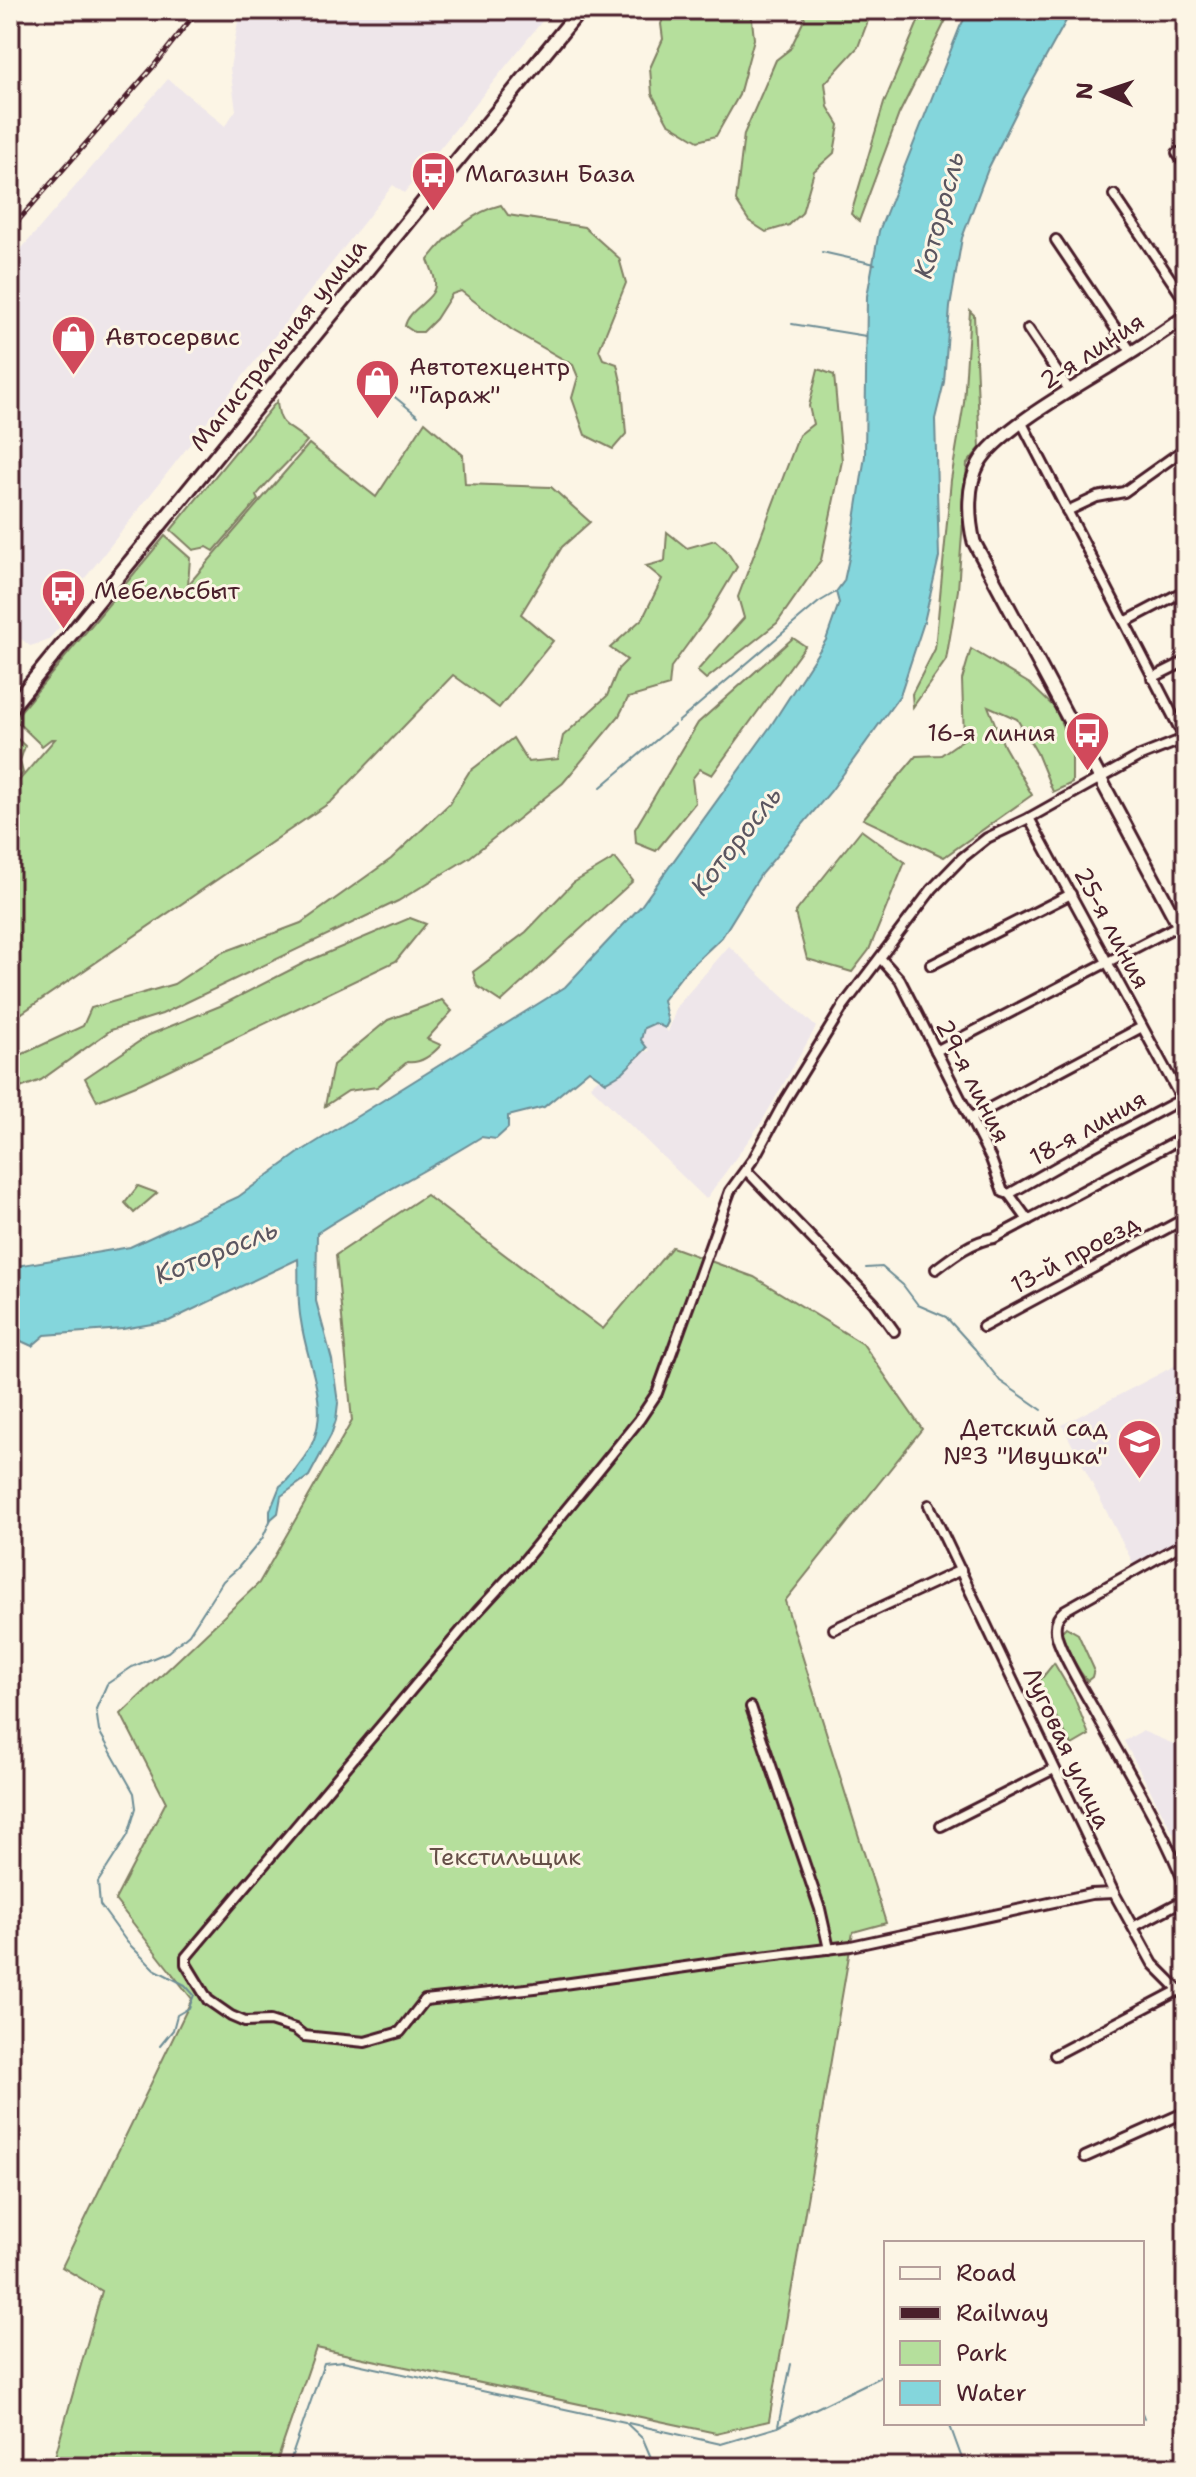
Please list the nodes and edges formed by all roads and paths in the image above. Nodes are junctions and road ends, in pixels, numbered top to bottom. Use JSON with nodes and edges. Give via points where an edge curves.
{"nodes":[{"id":1,"x":580,"y":10,"type":"edge"},
{"id":2,"x":1177,"y":153,"type":"dead end"},
{"id":3,"x":1186,"y":166,"type":"edge"},
{"id":4,"x":1114,"y":195,"type":"dead end"},
{"id":5,"x":1056,"y":240,"type":"dead end"},
{"id":6,"x":1186,"y":302,"type":"edge"},
{"id":7,"x":1186,"y":316,"type":"edge"},
{"id":8,"x":1028,"y":329,"type":"dead end"},
{"id":9,"x":1132,"y":353,"type":"junction"},
{"id":10,"x":1070,"y":391,"type":"junction"},
{"id":11,"x":1022,"y":423,"type":"junction"},
{"id":12,"x":1186,"y":448,"type":"edge"},
{"id":13,"x":1067,"y":511,"type":"junction"},
{"id":14,"x":1186,"y":590,"type":"edge"},
{"id":15,"x":1125,"y":622,"type":"junction"},
{"id":16,"x":1186,"y":661,"type":"edge"},
{"id":17,"x":1152,"y":678,"type":"junction"},
{"id":18,"x":10,"y":709,"type":"edge"},
{"id":19,"x":1185,"y":740,"type":"edge"},
{"id":20,"x":1098,"y":778,"type":"junction"},
{"id":21,"x":1029,"y":818,"type":"junction"},
{"id":22,"x":1071,"y":894,"type":"junction"},
{"id":23,"x":1179,"y":925,"type":"junction"},
{"id":24,"x":1186,"y":939,"type":"edge"},
{"id":25,"x":881,"y":959,"type":"junction"},
{"id":26,"x":1108,"y":962,"type":"junction"},
{"id":27,"x":931,"y":965,"type":"dead end"},
{"id":28,"x":1142,"y":1027,"type":"junction"},
{"id":29,"x":936,"y":1051,"type":"junction"},
{"id":30,"x":1184,"y":1099,"type":"edge"},
{"id":31,"x":971,"y":1118,"type":"junction"},
{"id":32,"x":1186,"y":1136,"type":"edge"},
{"id":33,"x":746,"y":1170,"type":"junction"},
{"id":34,"x":1009,"y":1194,"type":"junction"},
{"id":35,"x":1186,"y":1218,"type":"edge"},
{"id":36,"x":1028,"y":1220,"type":"junction"},
{"id":37,"x":936,"y":1269,"type":"dead end"},
{"id":38,"x":983,"y":1327,"type":"dead end"},
{"id":39,"x":894,"y":1331,"type":"dead end"},
{"id":40,"x":929,"y":1505,"type":"dead end"},
{"id":41,"x":1186,"y":1542,"type":"edge"},
{"id":42,"x":961,"y":1570,"type":"junction"},
{"id":43,"x":834,"y":1629,"type":"dead end"},
{"id":44,"x":751,"y":1707,"type":"dead end"},
{"id":45,"x":1054,"y":1769,"type":"junction"},
{"id":46,"x":941,"y":1826,"type":"dead end"},
{"id":47,"x":1186,"y":1888,"type":"edge"},
{"id":48,"x":1114,"y":1893,"type":"junction"},
{"id":49,"x":1186,"y":1899,"type":"edge"},
{"id":50,"x":1133,"y":1927,"type":"junction"},
{"id":51,"x":829,"y":1949,"type":"junction"},
{"id":52,"x":1182,"y":1994,"type":"edge"},
{"id":53,"x":1055,"y":2055,"type":"dead end"},
{"id":54,"x":1186,"y":2112,"type":"edge"},
{"id":55,"x":1085,"y":2157,"type":"dead end"}],
"edges":[{"from":1,"to":18,"type":"main road","name":"Магистральная улица"},
{"from":2,"to":3,"type":"street"},
{"from":4,"to":6,"type":"street"},
{"from":5,"to":9,"type":"street"},
{"from":7,"to":9,"type":"street","name":"2-я линия"},
{"from":8,"to":10,"type":"street"},
{"from":9,"to":10,"type":"street","name":"2-я линия"},
{"from":10,"to":11,"type":"street","name":"2-я линия"},
{"from":11,"to":13,"type":"street"},
{"from":11,"to":20,"type":"street","via":[[988,451],[975,472],[974,542]]},
{"from":12,"to":13,"type":"street","via":[[1124,492]]},
{"from":13,"to":15,"type":"street"},
{"from":14,"to":15,"type":"street"},
{"from":15,"to":17,"type":"street"},
{"from":16,"to":17,"type":"street"},
{"from":17,"to":19,"type":"street"},
{"from":19,"to":20,"type":"street"},
{"from":20,"to":21,"type":"street"},
{"from":20,"to":23,"type":"street"},
{"from":21,"to":22,"type":"street","name":"25-я линия"},
{"from":21,"to":25,"type":"street","via":[[987,838],[962,858],[932,889]]},
{"from":22,"to":26,"type":"street","name":"25-я линия"},
{"from":22,"to":27,"type":"street"},
{"from":23,"to":24,"type":"street"},
{"from":23,"to":26,"type":"street"},
{"from":25,"to":29,"type":"street","name":"29-я линия","via":[[900,980]]},
{"from":25,"to":33,"type":"street","via":[[844,1005]]},
{"from":26,"to":28,"type":"street","name":"25-я линия"},
{"from":26,"to":29,"type":"street"},
{"from":28,"to":30,"type":"street","name":"25-я линия"},
{"from":28,"to":31,"type":"street"},
{"from":29,"to":31,"type":"street","name":"29-я линия"},
{"from":30,"to":34,"type":"street","name":"18-я линия"},
{"from":31,"to":34,"type":"street","name":"29-я линия","via":[[1003,1192]]},
{"from":32,"to":36,"type":"street"},
{"from":33,"to":39,"type":"street","via":[[874,1303]]},
{"from":33,"to":51,"type":"street","via":[[730,1191],[657,1393],[639,1420],[186,1957],[186,1964],[208,2000],[231,2016],[245,2022],[270,2021],[304,2036],[365,2042],[400,2032],[425,2000]]},
{"from":34,"to":36,"type":"street","name":"29-я линия"},
{"from":35,"to":38,"type":"street","name":"13-й проезд"},
{"from":36,"to":37,"type":"street","via":[[979,1241]]},
{"from":40,"to":42,"type":"street","name":"Луговая улица"},
{"from":41,"to":47,"type":"street","via":[[1056,1619],[1057,1637],[1080,1685]]},
{"from":42,"to":43,"type":"street"},
{"from":42,"to":45,"type":"street","name":"Луговая улица"},
{"from":44,"to":51,"type":"street"},
{"from":45,"to":46,"type":"street"},
{"from":45,"to":48,"type":"street","name":"Луговая улица"},
{"from":48,"to":50,"type":"street","name":"Луговая улица"},
{"from":48,"to":51,"type":"street"},
{"from":49,"to":50,"type":"street"},
{"from":50,"to":52,"type":"street","name":"Луговая улица","via":[[1153,1964]]},
{"from":52,"to":53,"type":"street"},
{"from":54,"to":55,"type":"street"}]}
